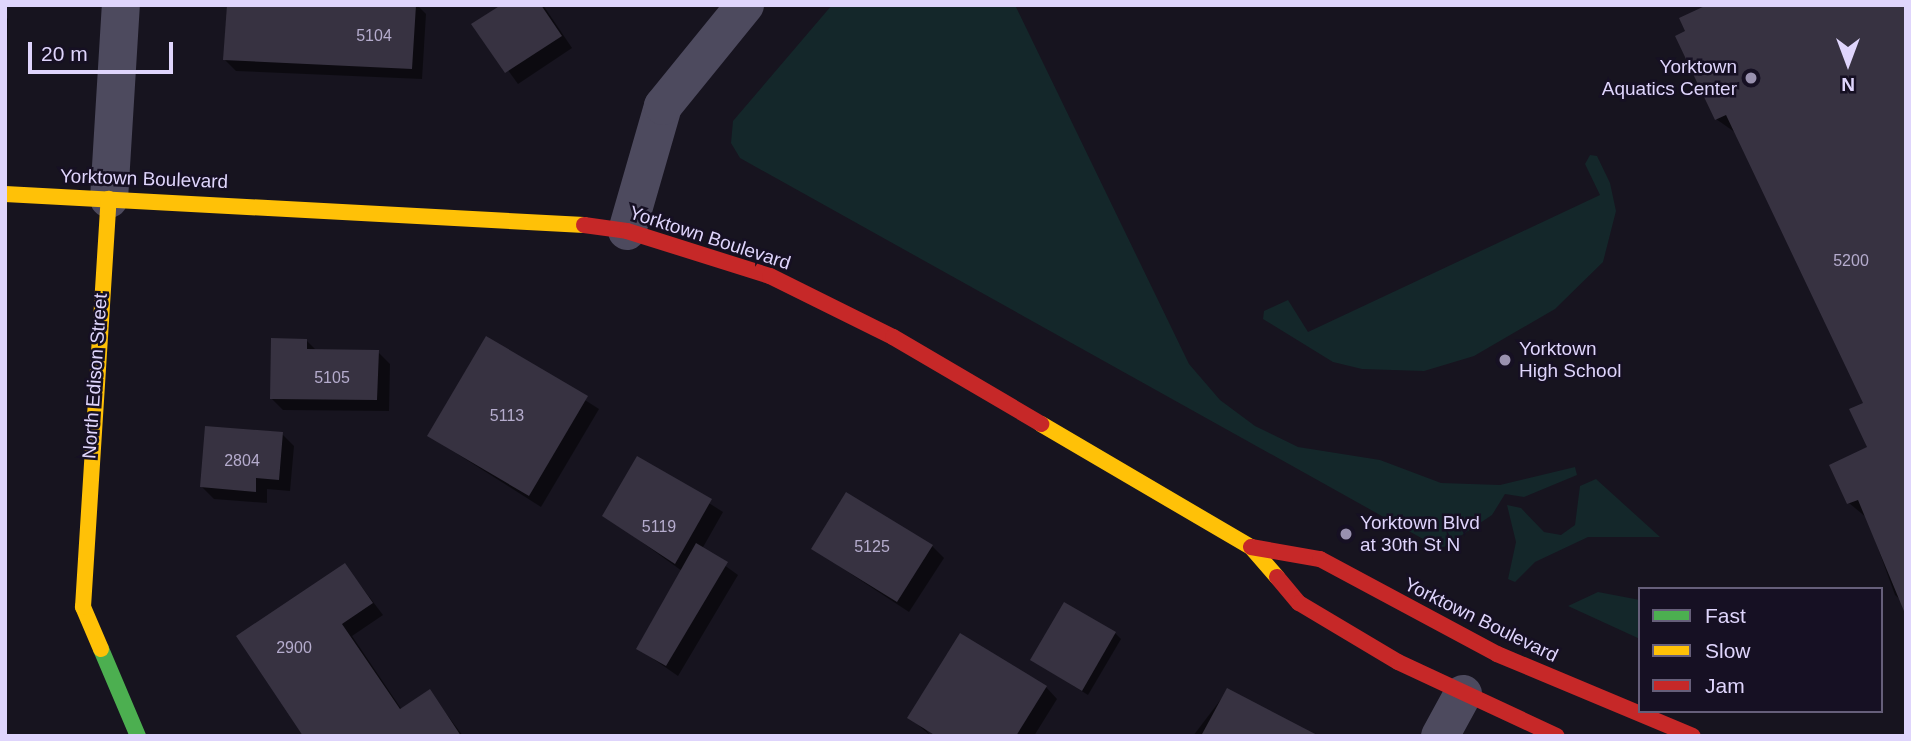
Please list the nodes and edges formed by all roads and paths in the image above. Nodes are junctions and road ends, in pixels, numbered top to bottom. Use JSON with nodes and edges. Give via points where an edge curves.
{"nodes":[{"id":1,"x":121,"y":5,"type":"edge"},
{"id":2,"x":745,"y":5,"type":"edge"},
{"id":3,"x":5,"y":194,"type":"edge"},
{"id":4,"x":109,"y":199,"type":"junction"},
{"id":5,"x":627,"y":231,"type":"junction"},
{"id":6,"x":1251,"y":547,"type":"junction"},
{"id":7,"x":1463,"y":694,"type":"junction"},
{"id":8,"x":1638,"y":713,"type":"edge"},
{"id":9,"x":1638,"y":713,"type":"edge"},
{"id":10,"x":138,"y":736,"type":"edge"},
{"id":11,"x":1440,"y":736,"type":"edge"},
{"id":12,"x":1556,"y":736,"type":"edge"},
{"id":13,"x":1693,"y":736,"type":"edge"}],
"edges":[{"from":1,"to":4,"type":"street","name":"North Edison Street"},
{"from":2,"to":5,"type":"street","via":[[663,106]]},
{"from":3,"to":4,"type":"street","name":"Yorktown Boulevard"},
{"from":4,"to":5,"type":"street","name":"Yorktown Boulevard","via":[[467,213]]},
{"from":4,"to":10,"type":"street","name":"North Edison Street","via":[[83,607]]},
{"from":5,"to":6,"type":"street","name":"Yorktown Boulevard","via":[[770,276],[881,331]]},
{"from":6,"to":7,"type":"street","name":"Yorktown Boulevard","via":[[1299,603]]},
{"from":6,"to":9,"type":"street","name":"Yorktown Boulevard","via":[[1320,559],[1497,654]]},
{"from":7,"to":11,"type":"street"},
{"from":7,"to":12,"type":"street","name":"Yorktown Boulevard"},
{"from":8,"to":13,"type":"street","name":"Yorktown Boulevard"}]}
